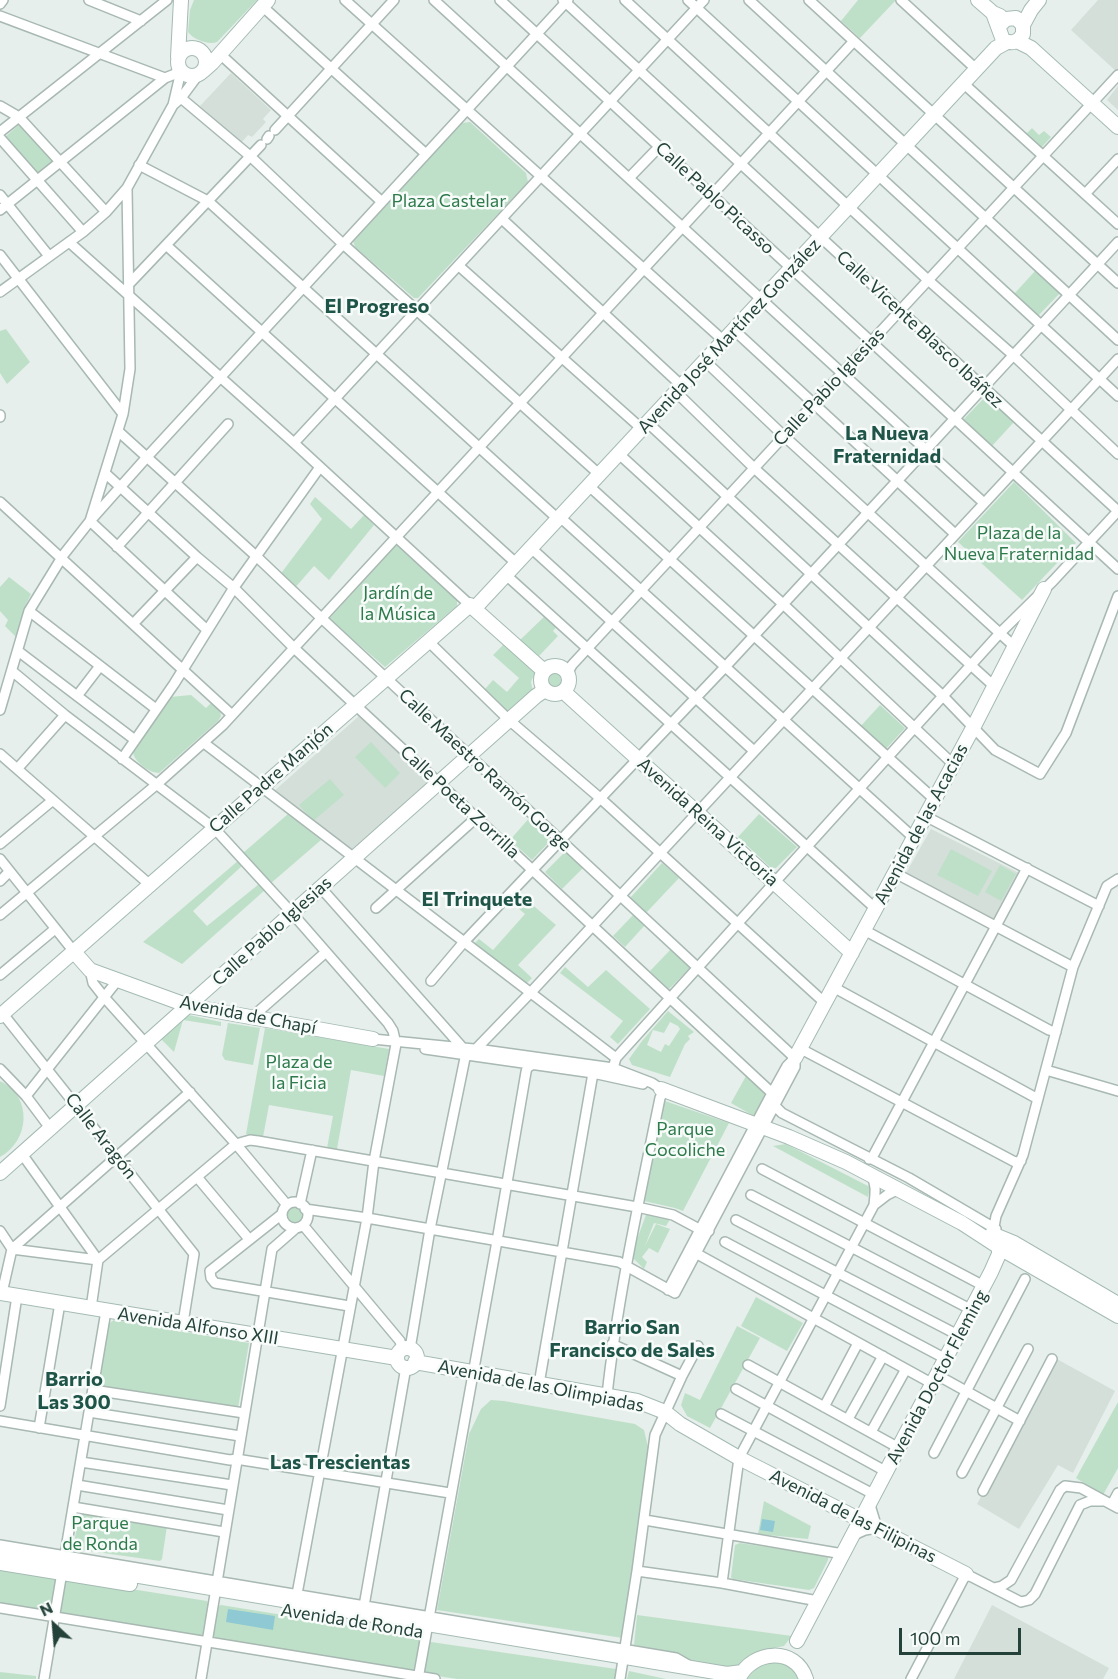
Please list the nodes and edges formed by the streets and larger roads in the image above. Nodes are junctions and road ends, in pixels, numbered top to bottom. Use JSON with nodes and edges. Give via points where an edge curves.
{"nodes":[{"id":1,"x":3,"y":0,"type":"edge"},
{"id":2,"x":89,"y":0,"type":"edge"},
{"id":3,"x":167,"y":0,"type":"edge"},
{"id":4,"x":181,"y":0,"type":"edge"},
{"id":5,"x":345,"y":0,"type":"edge"},
{"id":6,"x":394,"y":0,"type":"edge"},
{"id":7,"x":434,"y":0,"type":"edge"},
{"id":8,"x":500,"y":0,"type":"edge"},
{"id":9,"x":625,"y":0,"type":"edge"},
{"id":10,"x":688,"y":0,"type":"edge"},
{"id":11,"x":704,"y":0,"type":"edge"},
{"id":12,"x":749,"y":0,"type":"edge"},
{"id":13,"x":810,"y":0,"type":"edge"},
{"id":14,"x":902,"y":0,"type":"edge"},
{"id":15,"x":978,"y":0,"type":"edge"},
{"id":16,"x":565,"y":1,"type":"edge"},
{"id":17,"x":265,"y":3,"type":"edge"},
{"id":18,"x":0,"y":4,"type":"edge"},
{"id":19,"x":1035,"y":5,"type":"edge"},
{"id":20,"x":697,"y":8,"type":"junction"},
{"id":21,"x":0,"y":16,"type":"edge"},
{"id":22,"x":141,"y":21,"type":"junction"},
{"id":23,"x":372,"y":24,"type":"junction"},
{"id":24,"x":1008,"y":30,"type":"junction"},
{"id":25,"x":180,"y":32,"type":"junction"},
{"id":26,"x":537,"y":34,"type":"junction"},
{"id":27,"x":668,"y":40,"type":"junction"},
{"id":28,"x":854,"y":40,"type":"junction"},
{"id":29,"x":197,"y":49,"type":"junction"},
{"id":30,"x":222,"y":51,"type":"junction"},
{"id":31,"x":98,"y":54,"type":"junction"},
{"id":32,"x":179,"y":65,"type":"junction"},
{"id":33,"x":979,"y":65,"type":"junction"},
{"id":34,"x":506,"y":66,"type":"junction"},
{"id":35,"x":331,"y":69,"type":"junction"},
{"id":36,"x":639,"y":70,"type":"junction"},
{"id":37,"x":826,"y":70,"type":"junction"},
{"id":38,"x":200,"y":73,"type":"junction"},
{"id":39,"x":1118,"y":75,"type":"edge"},
{"id":40,"x":165,"y":78,"type":"junction"},
{"id":41,"x":963,"y":83,"type":"junction"},
{"id":42,"x":181,"y":98,"type":"junction"},
{"id":43,"x":798,"y":101,"type":"junction"},
{"id":44,"x":610,"y":102,"type":"junction"},
{"id":45,"x":1092,"y":104,"type":"junction"},
{"id":46,"x":173,"y":105,"type":"junction"},
{"id":47,"x":0,"y":106,"type":"edge"},
{"id":48,"x":467,"y":110,"type":"junction"},
{"id":49,"x":935,"y":113,"type":"junction"},
{"id":50,"x":288,"y":116,"type":"junction"},
{"id":51,"x":19,"y":117,"type":"junction"},
{"id":52,"x":1118,"y":127,"type":"edge"},
{"id":53,"x":0,"y":132,"type":"edge"},
{"id":54,"x":769,"y":133,"type":"junction"},
{"id":55,"x":580,"y":134,"type":"junction"},
{"id":56,"x":0,"y":138,"type":"edge"},
{"id":57,"x":907,"y":144,"type":"junction"},
{"id":58,"x":659,"y":147,"type":"junction"},
{"id":59,"x":426,"y":154,"type":"junction"},
{"id":60,"x":250,"y":156,"type":"junction"},
{"id":61,"x":1043,"y":156,"type":"junction"},
{"id":62,"x":1118,"y":159,"type":"edge"},
{"id":63,"x":61,"y":162,"type":"junction"},
{"id":64,"x":741,"y":164,"type":"junction"},
{"id":65,"x":139,"y":165,"type":"junction"},
{"id":66,"x":878,"y":175,"type":"junction"},
{"id":67,"x":541,"y":177,"type":"junction"},
{"id":68,"x":629,"y":178,"type":"junction"},
{"id":69,"x":38,"y":180,"type":"junction"},
{"id":70,"x":1014,"y":188,"type":"junction"},
{"id":71,"x":126,"y":189,"type":"junction"},
{"id":72,"x":1085,"y":194,"type":"junction"},
{"id":73,"x":0,"y":195,"type":"edge"},
{"id":74,"x":712,"y":195,"type":"junction"},
{"id":75,"x":208,"y":201,"type":"junction"},
{"id":76,"x":382,"y":202,"type":"junction"},
{"id":77,"x":4,"y":207,"type":"edge"},
{"id":78,"x":848,"y":207,"type":"junction"},
{"id":79,"x":106,"y":212,"type":"junction"},
{"id":80,"x":986,"y":218,"type":"junction"},
{"id":81,"x":502,"y":219,"type":"junction"},
{"id":82,"x":1118,"y":224,"type":"edge"},
{"id":83,"x":682,"y":227,"type":"junction"},
{"id":84,"x":83,"y":232,"type":"junction"},
{"id":85,"x":820,"y":237,"type":"junction"},
{"id":86,"x":69,"y":242,"type":"junction"},
{"id":87,"x":1118,"y":242,"type":"edge"},
{"id":88,"x":343,"y":244,"type":"junction"},
{"id":89,"x":166,"y":245,"type":"junction"},
{"id":90,"x":958,"y":248,"type":"junction"},
{"id":91,"x":0,"y":255,"type":"edge"},
{"id":92,"x":49,"y":256,"type":"junction"},
{"id":93,"x":1097,"y":264,"type":"junction"},
{"id":94,"x":459,"y":266,"type":"junction"},
{"id":95,"x":791,"y":268,"type":"junction"},
{"id":96,"x":128,"y":269,"type":"junction"},
{"id":97,"x":144,"y":269,"type":"junction"},
{"id":98,"x":644,"y":269,"type":"junction"},
{"id":99,"x":18,"y":279,"type":"junction"},
{"id":100,"x":928,"y":280,"type":"junction"},
{"id":101,"x":1118,"y":283,"type":"edge"},
{"id":102,"x":129,"y":284,"type":"junction"},
{"id":103,"x":303,"y":287,"type":"junction"},
{"id":104,"x":0,"y":292,"type":"edge"},
{"id":105,"x":129,"y":295,"type":"junction"},
{"id":106,"x":1070,"y":295,"type":"junction"},
{"id":107,"x":762,"y":300,"type":"junction"},
{"id":108,"x":417,"y":311,"type":"junction"},
{"id":109,"x":899,"y":312,"type":"junction"},
{"id":110,"x":603,"y":313,"type":"junction"},
{"id":111,"x":1041,"y":325,"type":"junction"},
{"id":112,"x":734,"y":330,"type":"junction"},
{"id":113,"x":262,"y":332,"type":"junction"},
{"id":114,"x":1118,"y":340,"type":"edge"},
{"id":115,"x":724,"y":341,"type":"junction"},
{"id":116,"x":871,"y":343,"type":"junction"},
{"id":117,"x":377,"y":354,"type":"junction"},
{"id":118,"x":1013,"y":355,"type":"junction"},
{"id":119,"x":562,"y":358,"type":"junction"},
{"id":120,"x":1118,"y":359,"type":"edge"},
{"id":121,"x":705,"y":361,"type":"junction"},
{"id":122,"x":842,"y":373,"type":"junction"},
{"id":123,"x":221,"y":376,"type":"junction"},
{"id":124,"x":1100,"y":379,"type":"junction"},
{"id":125,"x":983,"y":388,"type":"junction"},
{"id":126,"x":679,"y":389,"type":"junction"},
{"id":127,"x":1118,"y":396,"type":"edge"},
{"id":128,"x":336,"y":399,"type":"junction"},
{"id":129,"x":520,"y":403,"type":"junction"},
{"id":130,"x":814,"y":403,"type":"junction"},
{"id":131,"x":1071,"y":409,"type":"junction"},
{"id":132,"x":123,"y":414,"type":"junction"},
{"id":133,"x":955,"y":418,"type":"junction"},
{"id":134,"x":228,"y":424,"type":"dead end"},
{"id":135,"x":645,"y":426,"type":"junction"},
{"id":136,"x":118,"y":431,"type":"junction"},
{"id":137,"x":784,"y":436,"type":"junction"},
{"id":138,"x":1042,"y":441,"type":"junction"},
{"id":139,"x":294,"y":443,"type":"junction"},
{"id":140,"x":479,"y":447,"type":"junction"},
{"id":141,"x":925,"y":450,"type":"junction"},
{"id":142,"x":619,"y":454,"type":"junction"},
{"id":143,"x":1118,"y":454,"type":"edge"},
{"id":144,"x":147,"y":457,"type":"junction"},
{"id":145,"x":320,"y":467,"type":"junction"},
{"id":146,"x":754,"y":468,"type":"junction"},
{"id":147,"x":1013,"y":472,"type":"junction"},
{"id":148,"x":105,"y":473,"type":"junction"},
{"id":149,"x":600,"y":475,"type":"junction"},
{"id":150,"x":897,"y":480,"type":"junction"},
{"id":151,"x":175,"y":483,"type":"junction"},
{"id":152,"x":120,"y":486,"type":"junction"},
{"id":153,"x":589,"y":486,"type":"junction"},
{"id":154,"x":438,"y":492,"type":"junction"},
{"id":155,"x":727,"y":497,"type":"junction"},
{"id":156,"x":0,"y":502,"type":"edge"},
{"id":157,"x":984,"y":503,"type":"junction"},
{"id":158,"x":1118,"y":511,"type":"edge"},
{"id":159,"x":148,"y":512,"type":"junction"},
{"id":160,"x":867,"y":513,"type":"junction"},
{"id":161,"x":559,"y":518,"type":"junction"},
{"id":162,"x":90,"y":521,"type":"junction"},
{"id":163,"x":699,"y":528,"type":"junction"},
{"id":164,"x":956,"y":534,"type":"junction"},
{"id":165,"x":396,"y":537,"type":"junction"},
{"id":166,"x":1090,"y":543,"type":"junction"},
{"id":167,"x":838,"y":544,"type":"junction"},
{"id":168,"x":117,"y":546,"type":"junction"},
{"id":169,"x":531,"y":548,"type":"junction"},
{"id":170,"x":256,"y":556,"type":"junction"},
{"id":171,"x":197,"y":557,"type":"junction"},
{"id":172,"x":670,"y":558,"type":"junction"},
{"id":173,"x":61,"y":559,"type":"junction"},
{"id":174,"x":517,"y":564,"type":"junction"},
{"id":175,"x":926,"y":566,"type":"junction"},
{"id":176,"x":1118,"y":570,"type":"edge"},
{"id":177,"x":506,"y":575,"type":"junction"},
{"id":178,"x":810,"y":575,"type":"junction"},
{"id":179,"x":234,"y":588,"type":"junction"},
{"id":180,"x":1044,"y":589,"type":"junction"},
{"id":181,"x":165,"y":591,"type":"junction"},
{"id":182,"x":641,"y":591,"type":"junction"},
{"id":183,"x":1118,"y":596,"type":"edge"},
{"id":184,"x":896,"y":598,"type":"junction"},
{"id":185,"x":783,"y":604,"type":"junction"},
{"id":186,"x":472,"y":607,"type":"junction"},
{"id":187,"x":29,"y":611,"type":"junction"},
{"id":188,"x":321,"y":618,"type":"junction"},
{"id":189,"x":612,"y":621,"type":"junction"},
{"id":190,"x":133,"y":624,"type":"junction"},
{"id":191,"x":868,"y":628,"type":"junction"},
{"id":192,"x":207,"y":630,"type":"junction"},
{"id":193,"x":999,"y":634,"type":"junction"},
{"id":194,"x":754,"y":636,"type":"junction"},
{"id":195,"x":428,"y":641,"type":"junction"},
{"id":196,"x":1015,"y":646,"type":"junction"},
{"id":197,"x":294,"y":648,"type":"junction"},
{"id":198,"x":587,"y":648,"type":"junction"},
{"id":199,"x":18,"y":651,"type":"junction"},
{"id":200,"x":840,"y":658,"type":"junction"},
{"id":201,"x":100,"y":666,"type":"junction"},
{"id":202,"x":726,"y":666,"type":"junction"},
{"id":203,"x":971,"y":666,"type":"junction"},
{"id":204,"x":183,"y":669,"type":"junction"},
{"id":205,"x":12,"y":671,"type":"junction"},
{"id":206,"x":544,"y":671,"type":"junction"},
{"id":207,"x":568,"y":672,"type":"junction"},
{"id":208,"x":385,"y":677,"type":"junction"},
{"id":209,"x":994,"y":687,"type":"junction"},
{"id":210,"x":812,"y":688,"type":"junction"},
{"id":211,"x":545,"y":690,"type":"junction"},
{"id":212,"x":564,"y":692,"type":"junction"},
{"id":213,"x":77,"y":696,"type":"junction"},
{"id":214,"x":943,"y":696,"type":"junction"},
{"id":215,"x":696,"y":697,"type":"junction"},
{"id":216,"x":355,"y":704,"type":"junction"},
{"id":217,"x":156,"y":709,"type":"junction"},
{"id":218,"x":0,"y":710,"type":"edge"},
{"id":219,"x":65,"y":715,"type":"junction"},
{"id":220,"x":232,"y":715,"type":"junction"},
{"id":221,"x":783,"y":719,"type":"junction"},
{"id":222,"x":510,"y":720,"type":"junction"},
{"id":223,"x":672,"y":723,"type":"junction"},
{"id":224,"x":974,"y":726,"type":"junction"},
{"id":225,"x":914,"y":729,"type":"junction"},
{"id":226,"x":135,"y":740,"type":"junction"},
{"id":227,"x":204,"y":743,"type":"junction"},
{"id":228,"x":754,"y":750,"type":"junction"},
{"id":229,"x":0,"y":754,"type":"edge"},
{"id":230,"x":470,"y":756,"type":"junction"},
{"id":231,"x":888,"y":758,"type":"junction"},
{"id":232,"x":122,"y":759,"type":"junction"},
{"id":233,"x":638,"y":760,"type":"junction"},
{"id":234,"x":953,"y":764,"type":"junction"},
{"id":235,"x":18,"y":768,"type":"junction"},
{"id":236,"x":730,"y":776,"type":"junction"},
{"id":237,"x":439,"y":783,"type":"junction"},
{"id":238,"x":156,"y":784,"type":"junction"},
{"id":239,"x":262,"y":786,"type":"junction"},
{"id":240,"x":860,"y":788,"type":"junction"},
{"id":241,"x":600,"y":798,"type":"junction"},
{"id":242,"x":934,"y":799,"type":"junction"},
{"id":243,"x":53,"y":800,"type":"junction"},
{"id":244,"x":696,"y":812,"type":"junction"},
{"id":245,"x":925,"y":816,"type":"junction"},
{"id":246,"x":477,"y":817,"type":"junction"},
{"id":247,"x":214,"y":828,"type":"junction"},
{"id":248,"x":94,"y":837,"type":"junction"},
{"id":249,"x":914,"y":838,"type":"junction"},
{"id":250,"x":561,"y":840,"type":"junction"},
{"id":251,"x":0,"y":844,"type":"edge"},
{"id":252,"x":807,"y":848,"type":"junction"},
{"id":253,"x":659,"y":853,"type":"junction"},
{"id":254,"x":353,"y":859,"type":"junction"},
{"id":255,"x":0,"y":860,"type":"edge"},
{"id":256,"x":1027,"y":868,"type":"junction"},
{"id":257,"x":533,"y":869,"type":"junction"},
{"id":258,"x":9,"y":872,"type":"junction"},
{"id":259,"x":895,"y":873,"type":"junction"},
{"id":260,"x":1118,"y":879,"type":"edge"},
{"id":261,"x":0,"y":880,"type":"edge"},
{"id":262,"x":775,"y":883,"type":"junction"},
{"id":263,"x":149,"y":884,"type":"junction"},
{"id":264,"x":321,"y":888,"type":"junction"},
{"id":265,"x":396,"y":892,"type":"junction"},
{"id":266,"x":26,"y":893,"type":"junction"},
{"id":267,"x":620,"y":895,"type":"junction"},
{"id":268,"x":1099,"y":906,"type":"junction"},
{"id":269,"x":376,"y":908,"type":"dead end"},
{"id":270,"x":876,"y":909,"type":"junction"},
{"id":271,"x":292,"y":913,"type":"junction"},
{"id":272,"x":0,"y":915,"type":"edge"},
{"id":273,"x":738,"y":923,"type":"junction"},
{"id":274,"x":593,"y":925,"type":"junction"},
{"id":275,"x":995,"y":927,"type":"junction"},
{"id":276,"x":55,"y":930,"type":"junction"},
{"id":277,"x":864,"y":930,"type":"junction"},
{"id":278,"x":463,"y":943,"type":"junction"},
{"id":279,"x":75,"y":952,"type":"junction"},
{"id":280,"x":326,"y":952,"type":"junction"},
{"id":281,"x":852,"y":953,"type":"junction"},
{"id":282,"x":1073,"y":967,"type":"junction"},
{"id":283,"x":698,"y":968,"type":"junction"},
{"id":284,"x":90,"y":970,"type":"junction"},
{"id":285,"x":0,"y":975,"type":"edge"},
{"id":286,"x":117,"y":981,"type":"junction"},
{"id":287,"x":431,"y":981,"type":"dead end"},
{"id":288,"x":965,"y":984,"type":"junction"},
{"id":289,"x":833,"y":987,"type":"junction"},
{"id":290,"x":530,"y":993,"type":"junction"},
{"id":291,"x":105,"y":997,"type":"junction"},
{"id":292,"x":670,"y":998,"type":"junction"},
{"id":293,"x":825,"y":1004,"type":"junction"},
{"id":294,"x":189,"y":1006,"type":"junction"},
{"id":295,"x":1,"y":1013,"type":"edge"},
{"id":296,"x":256,"y":1019,"type":"junction"},
{"id":297,"x":1056,"y":1032,"type":"junction"},
{"id":298,"x":491,"y":1033,"type":"junction"},
{"id":299,"x":373,"y":1039,"type":"joint"},
{"id":300,"x":395,"y":1042,"type":"junction"},
{"id":301,"x":934,"y":1042,"type":"junction"},
{"id":302,"x":145,"y":1044,"type":"junction"},
{"id":303,"x":476,"y":1049,"type":"junction"},
{"id":304,"x":464,"y":1051,"type":"junction"},
{"id":305,"x":507,"y":1053,"type":"junction"},
{"id":306,"x":798,"y":1053,"type":"junction"},
{"id":307,"x":615,"y":1058,"type":"junction"},
{"id":308,"x":533,"y":1064,"type":"junction"},
{"id":309,"x":47,"y":1068,"type":"junction"},
{"id":310,"x":613,"y":1068,"type":"junction"},
{"id":311,"x":0,"y":1069,"type":"edge"},
{"id":312,"x":1046,"y":1070,"type":"junction"},
{"id":313,"x":593,"y":1073,"type":"junction"},
{"id":314,"x":662,"y":1089,"type":"junction"},
{"id":315,"x":1118,"y":1091,"type":"edge"},
{"id":316,"x":190,"y":1092,"type":"junction"},
{"id":317,"x":772,"y":1093,"type":"junction"},
{"id":318,"x":26,"y":1096,"type":"junction"},
{"id":319,"x":1038,"y":1099,"type":"junction"},
{"id":320,"x":901,"y":1102,"type":"junction"},
{"id":321,"x":76,"y":1105,"type":"junction"},
{"id":322,"x":775,"y":1106,"type":"junction"},
{"id":323,"x":759,"y":1126,"type":"junction"},
{"id":324,"x":50,"y":1128,"type":"junction"},
{"id":325,"x":236,"y":1144,"type":"junction"},
{"id":326,"x":312,"y":1150,"type":"junction"},
{"id":327,"x":22,"y":1154,"type":"junction"},
{"id":328,"x":118,"y":1157,"type":"junction"},
{"id":329,"x":869,"y":1159,"type":"junction"},
{"id":330,"x":374,"y":1161,"type":"junction"},
{"id":331,"x":1021,"y":1161,"type":"junction"},
{"id":332,"x":762,"y":1169,"type":"dead end"},
{"id":333,"x":0,"y":1173,"type":"edge"},
{"id":334,"x":440,"y":1174,"type":"junction"},
{"id":335,"x":870,"y":1175,"type":"junction"},
{"id":336,"x":197,"y":1177,"type":"junction"},
{"id":337,"x":507,"y":1185,"type":"junction"},
{"id":338,"x":899,"y":1189,"type":"junction"},
{"id":339,"x":751,"y":1195,"type":"dead end"},
{"id":340,"x":571,"y":1197,"type":"junction"},
{"id":341,"x":874,"y":1205,"type":"junction"},
{"id":342,"x":303,"y":1207,"type":"junction"},
{"id":343,"x":637,"y":1207,"type":"junction"},
{"id":344,"x":61,"y":1208,"type":"junction"},
{"id":345,"x":159,"y":1209,"type":"junction"},
{"id":346,"x":284,"y":1209,"type":"junction"},
{"id":347,"x":367,"y":1218,"type":"junction"},
{"id":348,"x":736,"y":1220,"type":"dead end"},
{"id":349,"x":865,"y":1223,"type":"junction"},
{"id":350,"x":299,"y":1226,"type":"junction"},
{"id":351,"x":430,"y":1229,"type":"junction"},
{"id":352,"x":705,"y":1230,"type":"junction"},
{"id":353,"x":0,"y":1231,"type":"edge"},
{"id":354,"x":249,"y":1239,"type":"junction"},
{"id":355,"x":497,"y":1241,"type":"junction"},
{"id":356,"x":725,"y":1242,"type":"dead end"},
{"id":357,"x":999,"y":1243,"type":"junction"},
{"id":358,"x":851,"y":1247,"type":"junction"},
{"id":359,"x":12,"y":1249,"type":"junction"},
{"id":360,"x":561,"y":1252,"type":"junction"},
{"id":361,"x":693,"y":1252,"type":"junction"},
{"id":362,"x":1019,"y":1258,"type":"junction"},
{"id":363,"x":98,"y":1260,"type":"junction"},
{"id":364,"x":193,"y":1264,"type":"junction"},
{"id":365,"x":627,"y":1268,"type":"junction"},
{"id":366,"x":1061,"y":1270,"type":"junction"},
{"id":367,"x":210,"y":1271,"type":"junction"},
{"id":368,"x":838,"y":1272,"type":"junction"},
{"id":369,"x":991,"y":1272,"type":"junction"},
{"id":370,"x":1024,"y":1279,"type":"dead end"},
{"id":371,"x":984,"y":1286,"type":"junction"},
{"id":372,"x":354,"y":1287,"type":"junction"},
{"id":373,"x":264,"y":1291,"type":"junction"},
{"id":374,"x":1,"y":1293,"type":"edge"},
{"id":375,"x":826,"y":1295,"type":"junction"},
{"id":376,"x":17,"y":1296,"type":"junction"},
{"id":377,"x":60,"y":1303,"type":"junction"},
{"id":378,"x":1118,"y":1304,"type":"edge"},
{"id":379,"x":349,"y":1306,"type":"junction"},
{"id":380,"x":91,"y":1308,"type":"junction"},
{"id":381,"x":972,"y":1310,"type":"junction"},
{"id":382,"x":106,"y":1311,"type":"junction"},
{"id":383,"x":1118,"y":1316,"type":"edge"},
{"id":384,"x":814,"y":1318,"type":"junction"},
{"id":385,"x":183,"y":1323,"type":"junction"},
{"id":386,"x":258,"y":1335,"type":"junction"},
{"id":387,"x":958,"y":1335,"type":"junction"},
{"id":388,"x":858,"y":1343,"type":"junction"},
{"id":389,"x":612,"y":1344,"type":"junction"},
{"id":390,"x":699,"y":1346,"type":"dead end"},
{"id":391,"x":342,"y":1349,"type":"junction"},
{"id":392,"x":1028,"y":1349,"type":"dead end"},
{"id":393,"x":883,"y":1356,"type":"junction"},
{"id":394,"x":406,"y":1357,"type":"junction"},
{"id":395,"x":946,"y":1359,"type":"junction"},
{"id":396,"x":1052,"y":1359,"type":"dead end"},
{"id":397,"x":748,"y":1365,"type":"dead end"},
{"id":398,"x":906,"y":1369,"type":"junction"},
{"id":399,"x":473,"y":1373,"type":"junction"},
{"id":400,"x":682,"y":1376,"type":"junction"},
{"id":401,"x":935,"y":1380,"type":"junction"},
{"id":402,"x":779,"y":1382,"type":"junction"},
{"id":403,"x":539,"y":1384,"type":"junction"},
{"id":404,"x":736,"y":1389,"type":"dead end"},
{"id":405,"x":93,"y":1390,"type":"junction"},
{"id":406,"x":966,"y":1392,"type":"junction"},
{"id":407,"x":607,"y":1395,"type":"junction"},
{"id":408,"x":0,"y":1406,"type":"edge"},
{"id":409,"x":767,"y":1406,"type":"junction"},
{"id":410,"x":824,"y":1407,"type":"junction"},
{"id":411,"x":997,"y":1409,"type":"junction"},
{"id":412,"x":89,"y":1412,"type":"junction"},
{"id":413,"x":665,"y":1412,"type":"junction"},
{"id":414,"x":244,"y":1413,"type":"junction"},
{"id":415,"x":721,"y":1414,"type":"dead end"},
{"id":416,"x":848,"y":1419,"type":"junction"},
{"id":417,"x":0,"y":1421,"type":"edge"},
{"id":418,"x":1020,"y":1421,"type":"junction"},
{"id":419,"x":39,"y":1428,"type":"junction"},
{"id":420,"x":753,"y":1432,"type":"junction"},
{"id":421,"x":871,"y":1432,"type":"junction"},
{"id":422,"x":85,"y":1436,"type":"junction"},
{"id":423,"x":240,"y":1436,"type":"junction"},
{"id":424,"x":900,"y":1448,"type":"junction"},
{"id":425,"x":934,"y":1454,"type":"dead end"},
{"id":426,"x":739,"y":1458,"type":"junction"},
{"id":427,"x":237,"y":1459,"type":"junction"},
{"id":428,"x":81,"y":1462,"type":"junction"},
{"id":429,"x":321,"y":1472,"type":"junction"},
{"id":430,"x":887,"y":1472,"type":"junction"},
{"id":431,"x":963,"y":1473,"type":"dead end"},
{"id":432,"x":385,"y":1482,"type":"junction"},
{"id":433,"x":77,"y":1485,"type":"junction"},
{"id":434,"x":232,"y":1485,"type":"junction"},
{"id":435,"x":1075,"y":1487,"type":"junction"},
{"id":436,"x":983,"y":1491,"type":"dead end"},
{"id":437,"x":450,"y":1493,"type":"junction"},
{"id":438,"x":1118,"y":1493,"type":"edge"},
{"id":439,"x":872,"y":1500,"type":"junction"},
{"id":440,"x":1111,"y":1504,"type":"edge"},
{"id":441,"x":1080,"y":1505,"type":"junction"},
{"id":442,"x":73,"y":1507,"type":"junction"},
{"id":443,"x":228,"y":1510,"type":"junction"},
{"id":444,"x":645,"y":1520,"type":"junction"},
{"id":445,"x":862,"y":1520,"type":"junction"},
{"id":446,"x":878,"y":1528,"type":"junction"},
{"id":447,"x":224,"y":1532,"type":"junction"},
{"id":448,"x":728,"y":1534,"type":"junction"},
{"id":449,"x":854,"y":1535,"type":"junction"},
{"id":450,"x":0,"y":1545,"type":"edge"},
{"id":451,"x":0,"y":1553,"type":"edge"},
{"id":452,"x":843,"y":1554,"type":"junction"},
{"id":453,"x":0,"y":1563,"type":"edge"},
{"id":454,"x":64,"y":1564,"type":"junction"},
{"id":455,"x":637,"y":1571,"type":"junction"},
{"id":456,"x":966,"y":1574,"type":"junction"},
{"id":457,"x":1011,"y":1580,"type":"junction"},
{"id":458,"x":722,"y":1583,"type":"junction"},
{"id":459,"x":994,"y":1588,"type":"junction"},
{"id":460,"x":214,"y":1590,"type":"junction"},
{"id":461,"x":297,"y":1594,"type":"junction"},
{"id":462,"x":1013,"y":1599,"type":"junction"},
{"id":463,"x":818,"y":1600,"type":"junction"},
{"id":464,"x":364,"y":1606,"type":"junction"},
{"id":465,"x":0,"y":1608,"type":"edge"},
{"id":466,"x":55,"y":1617,"type":"junction"},
{"id":467,"x":427,"y":1624,"type":"junction"},
{"id":468,"x":797,"y":1641,"type":"junction"},
{"id":469,"x":207,"y":1642,"type":"junction"},
{"id":470,"x":779,"y":1655,"type":"junction"},
{"id":471,"x":624,"y":1657,"type":"junction"},
{"id":472,"x":798,"y":1665,"type":"junction"},
{"id":473,"x":741,"y":1675,"type":"edge"},
{"id":474,"x":418,"y":1678,"type":"edge"},
{"id":475,"x":44,"y":1679,"type":"edge"},
{"id":476,"x":201,"y":1679,"type":"edge"},
{"id":477,"x":435,"y":1679,"type":"edge"},
{"id":478,"x":620,"y":1679,"type":"edge"},
{"id":479,"x":703,"y":1679,"type":"edge"},
{"id":480,"x":806,"y":1679,"type":"edge"},
{"id":481,"x":910,"y":1679,"type":"edge"}],
"edges":[{"from":1,"to":18,"type":"street"},
{"from":2,"to":22,"type":"street"},
{"from":3,"to":22,"type":"street"},
{"from":4,"to":25,"type":"street"},
{"from":5,"to":23,"type":"street"},
{"from":6,"to":23,"type":"street"},
{"from":7,"to":34,"type":"street"},
{"from":8,"to":26,"type":"street","name":"Calle Pablo Picasso"},
{"from":9,"to":27,"type":"street"},
{"from":10,"to":20,"type":"street"},
{"from":11,"to":20,"type":"street"},
{"from":12,"to":37,"type":"street"},
{"from":13,"to":28,"type":"street"},
{"from":14,"to":33,"type":"street"},
{"from":15,"to":24,"type":"street"},
{"from":16,"to":26,"type":"street"},
{"from":16,"to":36,"type":"street","name":"Calle Vicente Blasco Ibáñez"},
{"from":17,"to":30,"type":"street"},
{"from":17,"to":35,"type":"street"},
{"from":19,"to":24,"type":"street","name":"Avenida José Martínez González"},
{"from":20,"to":27,"type":"street"},
{"from":20,"to":43,"type":"street"},
{"from":21,"to":31,"type":"street"},
{"from":22,"to":31,"type":"street"},
{"from":23,"to":35,"type":"street"},
{"from":23,"to":48,"type":"street"},
{"from":24,"to":33,"type":"street","name":"Avenida José Martínez González"},
{"from":24,"to":45,"type":"street"},
{"from":25,"to":29,"type":"street"},
{"from":25,"to":32,"type":"street"},
{"from":26,"to":34,"type":"street"},
{"from":26,"to":44,"type":"street","name":"Calle Pablo Picasso"},
{"from":27,"to":36,"type":"street"},
{"from":27,"to":54,"type":"street"},
{"from":28,"to":37,"type":"street"},
{"from":28,"to":49,"type":"street"},
{"from":29,"to":30,"type":"street"},
{"from":29,"to":32,"type":"street","via":[[182,51]]},
{"from":29,"to":38,"type":"street","via":[[206,61]]},
{"from":30,"to":38,"type":"street"},
{"from":30,"to":50,"type":"street"},
{"from":31,"to":40,"type":"street"},
{"from":31,"to":51,"type":"street"},
{"from":32,"to":38,"type":"street","via":[[191,76]]},
{"from":32,"to":40,"type":"street","via":[[175,74]]},
{"from":32,"to":46,"type":"street"},
{"from":33,"to":41,"type":"street","name":"Avenida José Martínez González"},
{"from":34,"to":48,"type":"street"},
{"from":34,"to":55,"type":"street"},
{"from":35,"to":50,"type":"street"},
{"from":35,"to":59,"type":"street"},
{"from":36,"to":44,"type":"street"},
{"from":36,"to":64,"type":"street","name":"Calle Vicente Blasco Ibáñez"},
{"from":37,"to":43,"type":"street"},
{"from":37,"to":57,"type":"street"},
{"from":38,"to":42,"type":"street"},
{"from":39,"to":45,"type":"street","name":"Calle Pablo Iglesias"},
{"from":40,"to":63,"type":"street"},
{"from":41,"to":49,"type":"street","name":"Avenida José Martínez González"},
{"from":41,"to":61,"type":"street"},
{"from":42,"to":46,"type":"street"},
{"from":42,"to":60,"type":"street"},
{"from":43,"to":54,"type":"street"},
{"from":43,"to":66,"type":"street"},
{"from":44,"to":55,"type":"street"},
{"from":44,"to":58,"type":"street","name":"Calle Pablo Picasso"},
{"from":45,"to":52,"type":"street"},
{"from":45,"to":61,"type":"street","name":"Calle Pablo Iglesias"},
{"from":46,"to":65,"type":"street"},
{"from":47,"to":51,"type":"street"},
{"from":48,"to":59,"type":"street"},
{"from":48,"to":67,"type":"street"},
{"from":49,"to":57,"type":"street","name":"Avenida José Martínez González"},
{"from":49,"to":70,"type":"street"},
{"from":50,"to":60,"type":"street"},
{"from":50,"to":76,"type":"street"},
{"from":51,"to":53,"type":"street"},
{"from":51,"to":63,"type":"street"},
{"from":54,"to":64,"type":"street"},
{"from":54,"to":78,"type":"street"},
{"from":55,"to":67,"type":"street"},
{"from":55,"to":68,"type":"street"},
{"from":56,"to":69,"type":"street"},
{"from":57,"to":66,"type":"street","name":"Avenida José Martínez González"},
{"from":57,"to":80,"type":"street"},
{"from":58,"to":68,"type":"street"},
{"from":58,"to":74,"type":"street","name":"Calle Pablo Picasso"},
{"from":59,"to":76,"type":"street"},
{"from":60,"to":75,"type":"street"},
{"from":60,"to":88,"type":"street"},
{"from":61,"to":70,"type":"street","name":"Calle Pablo Iglesias"},
{"from":61,"to":72,"type":"street"},
{"from":62,"to":72,"type":"street"},
{"from":63,"to":69,"type":"street"},
{"from":63,"to":79,"type":"street"},
{"from":64,"to":74,"type":"street"},
{"from":64,"to":85,"type":"street","name":"Calle Vicente Blasco Ibáñez"},
{"from":65,"to":71,"type":"street"},
{"from":65,"to":75,"type":"street"},
{"from":66,"to":78,"type":"street","name":"Avenida José Martínez González"},
{"from":66,"to":90,"type":"street"},
{"from":67,"to":81,"type":"street"},
{"from":67,"to":98,"type":"street"},
{"from":68,"to":83,"type":"street"},
{"from":69,"to":77,"type":"street"},
{"from":69,"to":84,"type":"street"},
{"from":70,"to":80,"type":"street","name":"Calle Pablo Iglesias"},
{"from":70,"to":93,"type":"street"},
{"from":71,"to":79,"type":"street"},
{"from":71,"to":96,"type":"street"},
{"from":72,"to":82,"type":"street"},
{"from":73,"to":77,"type":"street"},
{"from":74,"to":83,"type":"street"},
{"from":74,"to":95,"type":"street","name":"Calle Pablo Picasso"},
{"from":75,"to":89,"type":"street"},
{"from":75,"to":103,"type":"street"},
{"from":76,"to":88,"type":"street"},
{"from":77,"to":92,"type":"street"},
{"from":78,"to":85,"type":"street","name":"Avenida José Martínez González"},
{"from":78,"to":100,"type":"street"},
{"from":79,"to":84,"type":"street"},
{"from":80,"to":90,"type":"street","name":"Calle Pablo Iglesias"},
{"from":80,"to":106,"type":"street"},
{"from":81,"to":94,"type":"street"},
{"from":81,"to":110,"type":"street"},
{"from":83,"to":98,"type":"street"},
{"from":83,"to":107,"type":"street"},
{"from":84,"to":86,"type":"street"},
{"from":85,"to":95,"type":"street","name":"Avenida José Martínez González"},
{"from":85,"to":109,"type":"street","name":"Calle Vicente Blasco Ibáñez"},
{"from":86,"to":92,"type":"street"},
{"from":86,"to":105,"type":"street"},
{"from":87,"to":93,"type":"street"},
{"from":88,"to":103,"type":"street"},
{"from":88,"to":108,"type":"street"},
{"from":89,"to":97,"type":"street"},
{"from":89,"to":113,"type":"street"},
{"from":90,"to":100,"type":"street","name":"Calle Pablo Iglesias"},
{"from":90,"to":111,"type":"street"},
{"from":91,"to":99,"type":"street"},
{"from":92,"to":99,"type":"street"},
{"from":93,"to":101,"type":"street"},
{"from":93,"to":106,"type":"street"},
{"from":94,"to":108,"type":"street"},
{"from":94,"to":119,"type":"street"},
{"from":95,"to":107,"type":"street","name":"Avenida José Martínez González"},
{"from":95,"to":116,"type":"street","name":"Calle Pablo Picasso"},
{"from":96,"to":97,"type":"street"},
{"from":96,"to":102,"type":"street"},
{"from":97,"to":102,"type":"street"},
{"from":98,"to":110,"type":"street"},
{"from":98,"to":115,"type":"street"},
{"from":99,"to":104,"type":"street"},
{"from":99,"to":132,"type":"street"},
{"from":100,"to":109,"type":"street","name":"Calle Pablo Iglesias"},
{"from":100,"to":118,"type":"street"},
{"from":102,"to":105,"type":"street"},
{"from":103,"to":113,"type":"street"},
{"from":103,"to":117,"type":"street"},
{"from":105,"to":123,"type":"street"},
{"from":105,"to":132,"type":"street","via":[[130,369]]},
{"from":106,"to":111,"type":"street"},
{"from":106,"to":114,"type":"street"},
{"from":107,"to":112,"type":"street","name":"Avenida José Martínez González"},
{"from":107,"to":122,"type":"street"},
{"from":108,"to":117,"type":"street"},
{"from":108,"to":129,"type":"street"},
{"from":109,"to":116,"type":"street","name":"Calle Pablo Iglesias"},
{"from":109,"to":125,"type":"street","name":"Calle Vicente Blasco Ibáñez"},
{"from":110,"to":119,"type":"street"},
{"from":110,"to":126,"type":"street"},
{"from":111,"to":118,"type":"street"},
{"from":111,"to":124,"type":"street"},
{"from":112,"to":115,"type":"street","name":"Avenida José Martínez González"},
{"from":112,"to":130,"type":"street"},
{"from":113,"to":123,"type":"street"},
{"from":113,"to":128,"type":"street"},
{"from":115,"to":121,"type":"street","name":"Avenida José Martínez González"},
{"from":116,"to":122,"type":"street","name":"Calle Pablo Iglesias"},
{"from":116,"to":133,"type":"street","name":"Calle Pablo Picasso"},
{"from":117,"to":128,"type":"street"},
{"from":117,"to":140,"type":"street"},
{"from":118,"to":125,"type":"street"},
{"from":118,"to":131,"type":"street"},
{"from":119,"to":129,"type":"street"},
{"from":119,"to":135,"type":"street"},
{"from":120,"to":124,"type":"street"},
{"from":121,"to":126,"type":"street","name":"Avenida José Martínez González"},
{"from":121,"to":137,"type":"street"},
{"from":122,"to":130,"type":"street","name":"Calle Pablo Iglesias"},
{"from":122,"to":141,"type":"street"},
{"from":123,"to":139,"type":"street"},
{"from":123,"to":144,"type":"street"},
{"from":124,"to":127,"type":"street"},
{"from":124,"to":131,"type":"street"},
{"from":125,"to":133,"type":"street"},
{"from":125,"to":138,"type":"street","name":"Calle Vicente Blasco Ibáñez"},
{"from":126,"to":135,"type":"street","name":"Avenida José Martínez González"},
{"from":126,"to":146,"type":"street"},
{"from":128,"to":139,"type":"street"},
{"from":128,"to":154,"type":"street"},
{"from":129,"to":140,"type":"street"},
{"from":129,"to":149,"type":"street"},
{"from":130,"to":137,"type":"street","name":"Calle Pablo Iglesias"},
{"from":130,"to":150,"type":"street"},
{"from":131,"to":138,"type":"street"},
{"from":131,"to":143,"type":"street"},
{"from":132,"to":136,"type":"street"},
{"from":133,"to":141,"type":"street"},
{"from":133,"to":147,"type":"street","name":"Calle Pablo Picasso"},
{"from":134,"to":151,"type":"street"},
{"from":135,"to":142,"type":"street","name":"Avenida José Martínez González"},
{"from":135,"to":155,"type":"street"},
{"from":136,"to":144,"type":"street","name":"Calle Maestro Ramón Gorge"},
{"from":136,"to":148,"type":"street"},
{"from":137,"to":146,"type":"street","name":"Calle Pablo Iglesias"},
{"from":137,"to":160,"type":"street"},
{"from":138,"to":147,"type":"street"},
{"from":138,"to":158,"type":"street","name":"Calle Vicente Blasco Ibáñez"},
{"from":139,"to":145,"type":"street"},
{"from":140,"to":154,"type":"street"},
{"from":140,"to":161,"type":"street"},
{"from":141,"to":150,"type":"street"},
{"from":141,"to":157,"type":"street"},
{"from":142,"to":149,"type":"street","name":"Avenida José Martínez González"},
{"from":142,"to":163,"type":"street"},
{"from":144,"to":151,"type":"street","name":"Calle Maestro Ramón Gorge"},
{"from":144,"to":152,"type":"street"},
{"from":145,"to":165,"type":"street"},
{"from":145,"to":170,"type":"street"},
{"from":146,"to":155,"type":"street","name":"Calle Pablo Iglesias"},
{"from":146,"to":167,"type":"street"},
{"from":147,"to":157,"type":"street"},
{"from":147,"to":166,"type":"street","name":"Calle Pablo Picasso"},
{"from":148,"to":152,"type":"street"},
{"from":148,"to":162,"type":"street"},
{"from":149,"to":153,"type":"street","name":"Avenida José Martínez González"},
{"from":150,"to":160,"type":"street"},
{"from":150,"to":164,"type":"street"},
{"from":151,"to":159,"type":"street"},
{"from":151,"to":170,"type":"street","name":"Calle Maestro Ramón Gorge"},
{"from":152,"to":159,"type":"street","name":"Calle Poeta Zorrilla"},
{"from":152,"to":162,"type":"street"},
{"from":153,"to":161,"type":"street","name":"Avenida José Martínez González"},
{"from":153,"to":172,"type":"street"},
{"from":154,"to":165,"type":"street"},
{"from":154,"to":174,"type":"street"},
{"from":155,"to":163,"type":"street","name":"Calle Pablo Iglesias"},
{"from":155,"to":178,"type":"street"},
{"from":156,"to":173,"type":"street"},
{"from":157,"to":164,"type":"street"},
{"from":158,"to":166,"type":"street"},
{"from":159,"to":168,"type":"street"},
{"from":159,"to":171,"type":"street","name":"Calle Poeta Zorrilla"},
{"from":160,"to":167,"type":"street"},
{"from":160,"to":175,"type":"street"},
{"from":161,"to":169,"type":"street","name":"Avenida José Martínez González"},
{"from":161,"to":182,"type":"street"},
{"from":162,"to":168,"type":"street"},
{"from":162,"to":173,"type":"street"},
{"from":163,"to":172,"type":"street","name":"Calle Pablo Iglesias"},
{"from":163,"to":185,"type":"street"},
{"from":164,"to":175,"type":"street"},
{"from":165,"to":186,"type":"street"},
{"from":165,"to":188,"type":"street"},
{"from":166,"to":176,"type":"street","name":"Calle Pablo Picasso"},
{"from":166,"to":180,"type":"street"},
{"from":167,"to":178,"type":"street"},
{"from":167,"to":184,"type":"street"},
{"from":168,"to":181,"type":"street"},
{"from":169,"to":174,"type":"street","name":"Avenida José Martínez González"},
{"from":169,"to":189,"type":"street"},
{"from":170,"to":179,"type":"street"},
{"from":170,"to":188,"type":"street","name":"Calle Maestro Ramón Gorge"},
{"from":171,"to":179,"type":"street","name":"Calle Poeta Zorrilla"},
{"from":171,"to":181,"type":"street"},
{"from":172,"to":182,"type":"street","name":"Calle Pablo Iglesias"},
{"from":172,"to":194,"type":"street"},
{"from":173,"to":187,"type":"street"},
{"from":173,"to":190,"type":"street"},
{"from":174,"to":177,"type":"street","name":"Avenida José Martínez González"},
{"from":175,"to":184,"type":"street"},
{"from":175,"to":193,"type":"street"},
{"from":177,"to":186,"type":"street","name":"Avenida José Martínez González"},
{"from":177,"to":198,"type":"street"},
{"from":178,"to":185,"type":"street"},
{"from":178,"to":191,"type":"street"},
{"from":179,"to":192,"type":"street"},
{"from":179,"to":197,"type":"street","name":"Calle Poeta Zorrilla"},
{"from":180,"to":193,"type":"street"},
{"from":180,"to":196,"type":"street","name":"Avenida de las Acacias"},
{"from":181,"to":190,"type":"street"},
{"from":181,"to":192,"type":"street"},
{"from":182,"to":189,"type":"street","name":"Calle Pablo Iglesias"},
{"from":182,"to":202,"type":"street"},
{"from":183,"to":224,"type":"street","via":[[1066,733],[1040,774],[995,750]]},
{"from":184,"to":191,"type":"street"},
{"from":184,"to":203,"type":"street"},
{"from":185,"to":194,"type":"street"},
{"from":185,"to":200,"type":"street"},
{"from":186,"to":195,"type":"street","name":"Calle Padre Manjón"},
{"from":186,"to":206,"type":"street"},
{"from":187,"to":199,"type":"street"},
{"from":187,"to":201,"type":"street"},
{"from":188,"to":197,"type":"street"},
{"from":188,"to":208,"type":"street","name":"Calle Maestro Ramón Gorge"},
{"from":189,"to":198,"type":"street","name":"Calle Pablo Iglesias"},
{"from":189,"to":215,"type":"street"},
{"from":190,"to":204,"type":"street"},
{"from":191,"to":200,"type":"street"},
{"from":191,"to":214,"type":"street"},
{"from":192,"to":204,"type":"street"},
{"from":193,"to":196,"type":"street"},
{"from":193,"to":203,"type":"street"},
{"from":194,"to":202,"type":"street"},
{"from":194,"to":210,"type":"street"},
{"from":195,"to":208,"type":"street","name":"Calle Padre Manjón"},
{"from":195,"to":222,"type":"street"},
{"from":196,"to":209,"type":"street","name":"Avenida de las Acacias"},
{"from":197,"to":216,"type":"street","name":"Calle Poeta Zorrilla"},
{"from":197,"to":220,"type":"street"},
{"from":198,"to":207,"type":"street","name":"Calle Pablo Iglesias"},
{"from":198,"to":223,"type":"street"},
{"from":199,"to":205,"type":"street"},
{"from":199,"to":213,"type":"street"},
{"from":200,"to":210,"type":"street"},
{"from":200,"to":225,"type":"street"},
{"from":201,"to":213,"type":"street"},
{"from":201,"to":217,"type":"street"},
{"from":202,"to":215,"type":"street"},
{"from":202,"to":221,"type":"street"},
{"from":203,"to":209,"type":"street"},
{"from":203,"to":214,"type":"street"},
{"from":204,"to":217,"type":"street"},
{"from":204,"to":220,"type":"street"},
{"from":205,"to":218,"type":"street"},
{"from":205,"to":219,"type":"street"},
{"from":206,"to":207,"type":"street","via":[[561,666]]},
{"from":206,"to":211,"type":"street","via":[[541,682]]},
{"from":207,"to":212,"type":"street","via":[[570,681]]},
{"from":208,"to":216,"type":"street","name":"Calle Padre Manjón"},
{"from":208,"to":230,"type":"street","name":"Calle Maestro Ramón Gorge"},
{"from":209,"to":224,"type":"street","name":"Avenida de las Acacias"},
{"from":210,"to":221,"type":"street"},
{"from":210,"to":231,"type":"street"},
{"from":211,"to":212,"type":"street","via":[[552,694]]},
{"from":211,"to":222,"type":"street","name":"Calle Pablo Iglesias"},
{"from":212,"to":233,"type":"street","name":"Avenida Reina Victoria"},
{"from":213,"to":226,"type":"street"},
{"from":214,"to":224,"type":"street"},
{"from":214,"to":225,"type":"street"},
{"from":215,"to":223,"type":"street"},
{"from":215,"to":228,"type":"street"},
{"from":216,"to":237,"type":"street","name":"Calle Poeta Zorrilla"},
{"from":216,"to":239,"type":"street","name":"Calle Padre Manjón"},
{"from":217,"to":226,"type":"street"},
{"from":219,"to":232,"type":"street"},
{"from":219,"to":235,"type":"street"},
{"from":220,"to":227,"type":"street"},
{"from":221,"to":228,"type":"street"},
{"from":221,"to":240,"type":"street"},
{"from":222,"to":230,"type":"street","name":"Calle Pablo Iglesias"},
{"from":222,"to":241,"type":"street"},
{"from":223,"to":233,"type":"street"},
{"from":223,"to":236,"type":"street"},
{"from":224,"to":234,"type":"street","name":"Avenida de las Acacias"},
{"from":225,"to":231,"type":"street"},
{"from":225,"to":234,"type":"street"},
{"from":226,"to":232,"type":"street"},
{"from":227,"to":238,"type":"street"},
{"from":227,"to":239,"type":"street"},
{"from":228,"to":236,"type":"street"},
{"from":229,"to":235,"type":"street"},
{"from":230,"to":237,"type":"street","name":"Calle Pablo Iglesias"},
{"from":230,"to":250,"type":"street","name":"Calle Maestro Ramón Gorge"},
{"from":231,"to":240,"type":"street"},
{"from":231,"to":242,"type":"street"},
{"from":232,"to":238,"type":"street"},
{"from":233,"to":241,"type":"street"},
{"from":233,"to":244,"type":"street","name":"Avenida Reina Victoria"},
{"from":234,"to":242,"type":"street","name":"Avenida de las Acacias"},
{"from":235,"to":243,"type":"street"},
{"from":236,"to":244,"type":"street"},
{"from":236,"to":252,"type":"street"},
{"from":237,"to":246,"type":"street","name":"Calle Poeta Zorrilla"},
{"from":237,"to":254,"type":"street","name":"Calle Pablo Iglesias"},
{"from":238,"to":247,"type":"street"},
{"from":238,"to":248,"type":"street"},
{"from":239,"to":247,"type":"street","name":"Calle Padre Manjón"},
{"from":239,"to":254,"type":"street"},
{"from":240,"to":249,"type":"street"},
{"from":240,"to":252,"type":"street"},
{"from":241,"to":250,"type":"street"},
{"from":241,"to":253,"type":"street"},
{"from":242,"to":245,"type":"street","name":"Avenida de las Acacias"},
{"from":243,"to":248,"type":"street"},
{"from":243,"to":251,"type":"street"},
{"from":244,"to":253,"type":"street"},
{"from":244,"to":262,"type":"street","name":"Avenida Reina Victoria"},
{"from":245,"to":249,"type":"street","name":"Avenida de las Acacias"},
{"from":245,"to":256,"type":"street"},
{"from":246,"to":257,"type":"street","name":"Calle Poeta Zorrilla"},
{"from":246,"to":265,"type":"street"},
{"from":247,"to":263,"type":"street","name":"Calle Padre Manjón"},
{"from":247,"to":271,"type":"street"},
{"from":248,"to":263,"type":"street"},
{"from":248,"to":266,"type":"street"},
{"from":249,"to":259,"type":"street","name":"Avenida de las Acacias"},
{"from":250,"to":257,"type":"street"},
{"from":250,"to":267,"type":"street","name":"Calle Maestro Ramón Gorge"},
{"from":252,"to":262,"type":"street"},
{"from":252,"to":270,"type":"street"},
{"from":253,"to":267,"type":"street"},
{"from":253,"to":273,"type":"street"},
{"from":254,"to":264,"type":"street","name":"Calle Pablo Iglesias"},
{"from":254,"to":265,"type":"street"},
{"from":255,"to":258,"type":"street","name":"Avenida de Chapí"},
{"from":256,"to":268,"type":"street"},
{"from":256,"to":275,"type":"street"},
{"from":257,"to":274,"type":"street","name":"Calle Poeta Zorrilla"},
{"from":257,"to":278,"type":"street"},
{"from":258,"to":261,"type":"street"},
{"from":258,"to":266,"type":"street","name":"Avenida de Chapí"},
{"from":259,"to":270,"type":"street","name":"Avenida de las Acacias"},
{"from":259,"to":275,"type":"street"},
{"from":260,"to":268,"type":"street","via":[[1107,886]]},
{"from":262,"to":273,"type":"street"},
{"from":262,"to":281,"type":"street","name":"Avenida Reina Victoria"},
{"from":263,"to":279,"type":"street","name":"Calle Padre Manjón"},
{"from":264,"to":271,"type":"street","name":"Calle Pablo Iglesias"},
{"from":264,"to":304,"type":"street"},
{"from":265,"to":269,"type":"street"},
{"from":265,"to":278,"type":"street"},
{"from":266,"to":272,"type":"street"},
{"from":266,"to":276,"type":"street","name":"Avenida de Chapí"},
{"from":267,"to":274,"type":"street"},
{"from":267,"to":283,"type":"street","name":"Calle Maestro Ramón Gorge"},
{"from":268,"to":282,"type":"street"},
{"from":270,"to":277,"type":"street","name":"Avenida de las Acacias"},
{"from":271,"to":280,"type":"street"},
{"from":271,"to":294,"type":"street","name":"Calle Pablo Iglesias"},
{"from":273,"to":283,"type":"street"},
{"from":273,"to":293,"type":"street"},
{"from":274,"to":290,"type":"street"},
{"from":274,"to":292,"type":"street","name":"Calle Poeta Zorrilla"},
{"from":275,"to":282,"type":"street"},
{"from":275,"to":288,"type":"street"},
{"from":276,"to":279,"type":"street","name":"Avenida de Chapí"},
{"from":276,"to":285,"type":"street"},
{"from":277,"to":281,"type":"street","name":"Avenida de las Acacias"},
{"from":277,"to":288,"type":"street"},
{"from":278,"to":287,"type":"street"},
{"from":278,"to":290,"type":"street"},
{"from":279,"to":284,"type":"street","name":"Avenida de Chapí"},
{"from":279,"to":295,"type":"street","name":"Calle Padre Manjón"},
{"from":280,"to":296,"type":"street","via":[[259,1011]]},
{"from":280,"to":300,"type":"street","via":[[388,1023]]},
{"from":281,"to":289,"type":"street","name":"Avenida de las Acacias"},
{"from":282,"to":297,"type":"street"},
{"from":283,"to":292,"type":"street"},
{"from":283,"to":306,"type":"street","name":"Calle Maestro Ramón Gorge"},
{"from":284,"to":286,"type":"street","name":"Avenida de Chapí"},
{"from":284,"to":291,"type":"street","via":[[93,983]]},
{"from":286,"to":291,"type":"street"},
{"from":286,"to":294,"type":"street","name":"Avenida de Chapí"},
{"from":288,"to":297,"type":"street"},
{"from":288,"to":301,"type":"street"},
{"from":289,"to":293,"type":"street","name":"Avenida de las Acacias"},
{"from":289,"to":301,"type":"street"},
{"from":290,"to":298,"type":"street"},
{"from":290,"to":307,"type":"street"},
{"from":291,"to":302,"type":"street"},
{"from":291,"to":309,"type":"street"},
{"from":292,"to":307,"type":"street"},
{"from":292,"to":317,"type":"street","name":"Calle Poeta Zorrilla"},
{"from":293,"to":306,"type":"street","name":"Avenida de las Acacias"},
{"from":294,"to":296,"type":"street","name":"Avenida de Chapí"},
{"from":294,"to":302,"type":"street","name":"Calle Pablo Iglesias"},
{"from":295,"to":309,"type":"street","name":"Calle Aragón"},
{"from":296,"to":299,"type":"street","name":"Avenida de Chapí"},
{"from":297,"to":312,"type":"street"},
{"from":298,"to":303,"type":"street"},
{"from":298,"to":305,"type":"street","via":[[493,1045]]},
{"from":299,"to":300,"type":"street","name":"Avenida de Chapí"},
{"from":300,"to":304,"type":"street","name":"Avenida de Chapí"},
{"from":300,"to":330,"type":"street"},
{"from":301,"to":319,"type":"street"},
{"from":301,"to":320,"type":"street"},
{"from":302,"to":316,"type":"street"},
{"from":302,"to":321,"type":"street","name":"Calle Pablo Iglesias"},
{"from":303,"to":304,"type":"street"},
{"from":303,"to":305,"type":"street","name":"Avenida de Chapí"},
{"from":304,"to":308,"type":"street","name":"Avenida de Chapí"},
{"from":304,"to":334,"type":"street"},
{"from":305,"to":310,"type":"street","name":"Avenida de Chapí"},
{"from":306,"to":317,"type":"street","name":"Avenida de las Acacias"},
{"from":306,"to":320,"type":"street","name":"Calle Maestro Ramón Gorge"},
{"from":306,"to":322,"type":"street","name":"Avenida de las Acacias"},
{"from":307,"to":310,"type":"street"},
{"from":308,"to":313,"type":"street","name":"Avenida de Chapí"},
{"from":308,"to":337,"type":"street","via":[[527,1068]]},
{"from":309,"to":318,"type":"street"},
{"from":309,"to":321,"type":"street","name":"Calle Aragón"},
{"from":310,"to":314,"type":"street","name":"Avenida de Chapí"},
{"from":311,"to":318,"type":"street"},
{"from":312,"to":315,"type":"street"},
{"from":312,"to":319,"type":"street"},
{"from":313,"to":314,"type":"street","name":"Avenida de Chapí"},
{"from":313,"to":340,"type":"street"},
{"from":314,"to":323,"type":"street","name":"Avenida de Chapí"},
{"from":314,"to":343,"type":"street"},
{"from":316,"to":325,"type":"street"},
{"from":316,"to":328,"type":"street"},
{"from":317,"to":323,"type":"street","name":"Avenida de las Acacias"},
{"from":318,"to":324,"type":"street"},
{"from":319,"to":331,"type":"street"},
{"from":320,"to":329,"type":"street"},
{"from":320,"to":331,"type":"street","name":"Calle Maestro Ramón Gorge","via":[[1015,1162]]},
{"from":321,"to":324,"type":"street","name":"Calle Pablo Iglesias"},
{"from":321,"to":328,"type":"street","name":"Calle Aragón"},
{"from":322,"to":323,"type":"street","name":"Avenida de las Acacias"},
{"from":322,"to":329,"type":"street"},
{"from":323,"to":335,"type":"street","name":"Avenida de Chapí"},
{"from":323,"to":352,"type":"street"},
{"from":324,"to":327,"type":"street","name":"Calle Pablo Iglesias"},
{"from":325,"to":326,"type":"street","via":[[250,1140]]},
{"from":325,"to":336,"type":"street"},
{"from":325,"to":346,"type":"street"},
{"from":326,"to":330,"type":"street"},
{"from":326,"to":342,"type":"street"},
{"from":327,"to":333,"type":"street","name":"Calle Pablo Iglesias"},
{"from":327,"to":344,"type":"street"},
{"from":328,"to":344,"type":"street"},
{"from":328,"to":345,"type":"street","name":"Calle Aragón"},
{"from":329,"to":357,"type":"street","via":[[909,1178]]},
{"from":330,"to":334,"type":"street"},
{"from":330,"to":347,"type":"street"},
{"from":331,"to":357,"type":"street","via":[[996,1216]]},
{"from":332,"to":349,"type":"street"},
{"from":334,"to":337,"type":"street"},
{"from":334,"to":351,"type":"street"},
{"from":335,"to":338,"type":"street","name":"Avenida de Chapí"},
{"from":335,"to":341,"type":"street","via":[[875,1182]]},
{"from":336,"to":345,"type":"street"},
{"from":336,"to":354,"type":"street"},
{"from":337,"to":340,"type":"street"},
{"from":337,"to":355,"type":"street"},
{"from":338,"to":341,"type":"street"},
{"from":338,"to":357,"type":"street","name":"Avenida de Chapí"},
{"from":339,"to":358,"type":"street"},
{"from":340,"to":343,"type":"street"},
{"from":340,"to":360,"type":"street"},
{"from":341,"to":349,"type":"street"},
{"from":342,"to":346,"type":"street","via":[[292,1203]]},
{"from":342,"to":347,"type":"street"},
{"from":342,"to":350,"type":"street","via":[[307,1217]]},
{"from":343,"to":352,"type":"street","via":[[673,1215]]},
{"from":343,"to":365,"type":"street"},
{"from":344,"to":359,"type":"street"},
{"from":344,"to":363,"type":"street"},
{"from":345,"to":363,"type":"street"},
{"from":345,"to":364,"type":"street","name":"Calle Aragón","via":[[194,1254]]},
{"from":346,"to":350,"type":"street","via":[[285,1224]]},
{"from":346,"to":354,"type":"street"},
{"from":347,"to":351,"type":"street"},
{"from":347,"to":372,"type":"street"},
{"from":348,"to":368,"type":"street"},
{"from":349,"to":358,"type":"street"},
{"from":349,"to":371,"type":"street"},
{"from":350,"to":372,"type":"street"},
{"from":350,"to":373,"type":"street","via":[[274,1246]]},
{"from":351,"to":355,"type":"street"},
{"from":351,"to":394,"type":"street"},
{"from":352,"to":361,"type":"street"},
{"from":353,"to":359,"type":"street"},
{"from":354,"to":367,"type":"street"},
{"from":355,"to":360,"type":"street"},
{"from":355,"to":399,"type":"street"},
{"from":356,"to":375,"type":"street"},
{"from":357,"to":362,"type":"street"},
{"from":357,"to":366,"type":"street"},
{"from":357,"to":366,"type":"street","via":[[1038,1254]]},
{"from":357,"to":369,"type":"street","name":"Avenida Doctor Fleming"},
{"from":358,"to":368,"type":"street"},
{"from":358,"to":381,"type":"street"},
{"from":359,"to":363,"type":"street"},
{"from":359,"to":374,"type":"street"},
{"from":360,"to":365,"type":"street","via":[[619,1262]]},
{"from":360,"to":403,"type":"street"},
{"from":361,"to":365,"type":"street","via":[[671,1291]]},
{"from":361,"to":384,"type":"street"},
{"from":362,"to":369,"type":"street"},
{"from":362,"to":383,"type":"street"},
{"from":363,"to":380,"type":"street"},
{"from":364,"to":367,"type":"street"},
{"from":364,"to":385,"type":"street"},
{"from":365,"to":389,"type":"street"},
{"from":366,"to":378,"type":"street"},
{"from":367,"to":373,"type":"street","via":[[215,1282]]},
{"from":368,"to":375,"type":"street"},
{"from":368,"to":387,"type":"street"},
{"from":369,"to":371,"type":"street","name":"Avenida Doctor Fleming"},
{"from":370,"to":406,"type":"street"},
{"from":371,"to":381,"type":"street","name":"Avenida Doctor Fleming"},
{"from":372,"to":379,"type":"street"},
{"from":372,"to":394,"type":"street","via":[[400,1341]]},
{"from":373,"to":379,"type":"street"},
{"from":373,"to":386,"type":"street"},
{"from":374,"to":376,"type":"street","name":"Avenida Alfonso XIII"},
{"from":375,"to":384,"type":"street"},
{"from":375,"to":395,"type":"street"},
{"from":376,"to":377,"type":"street","name":"Avenida Alfonso XIII"},
{"from":376,"to":408,"type":"street"},
{"from":377,"to":380,"type":"street","name":"Avenida Alfonso XIII"},
{"from":377,"to":419,"type":"street"},
{"from":379,"to":391,"type":"street"},
{"from":380,"to":382,"type":"street","name":"Avenida Alfonso XIII"},
{"from":381,"to":387,"type":"street","name":"Avenida Doctor Fleming"},
{"from":382,"to":385,"type":"street","name":"Avenida Alfonso XIII"},
{"from":382,"to":405,"type":"street"},
{"from":384,"to":388,"type":"street"},
{"from":384,"to":402,"type":"street"},
{"from":385,"to":386,"type":"street","name":"Avenida Alfonso XIII"},
{"from":386,"to":391,"type":"street","name":"Avenida Alfonso XIII"},
{"from":386,"to":414,"type":"street"},
{"from":387,"to":395,"type":"street","name":"Avenida Doctor Fleming"},
{"from":388,"to":393,"type":"street"},
{"from":388,"to":410,"type":"street"},
{"from":389,"to":400,"type":"street"},
{"from":389,"to":407,"type":"street"},
{"from":390,"to":400,"type":"street"},
{"from":391,"to":394,"type":"street","name":"Avenida Alfonso XIII"},
{"from":391,"to":429,"type":"street"},
{"from":392,"to":411,"type":"street"},
{"from":393,"to":398,"type":"street"},
{"from":393,"to":416,"type":"street"},
{"from":394,"to":399,"type":"street","name":"Avenida de las Olimpiadas"},
{"from":394,"to":432,"type":"street"},
{"from":395,"to":401,"type":"street","name":"Avenida Doctor Fleming"},
{"from":396,"to":418,"type":"street"},
{"from":397,"to":402,"type":"street"},
{"from":398,"to":401,"type":"street"},
{"from":398,"to":421,"type":"street"},
{"from":399,"to":403,"type":"street","name":"Avenida de las Olimpiadas"},
{"from":399,"to":437,"type":"street"},
{"from":400,"to":413,"type":"street"},
{"from":401,"to":406,"type":"street"},
{"from":401,"to":424,"type":"street","name":"Avenida Doctor Fleming"},
{"from":402,"to":409,"type":"street"},
{"from":402,"to":410,"type":"street"},
{"from":403,"to":407,"type":"street","name":"Avenida de las Olimpiadas"},
{"from":404,"to":409,"type":"street"},
{"from":405,"to":412,"type":"street"},
{"from":405,"to":414,"type":"street"},
{"from":406,"to":411,"type":"street"},
{"from":406,"to":425,"type":"street"},
{"from":407,"to":413,"type":"street","name":"Avenida de las Olimpiadas"},
{"from":409,"to":420,"type":"street"},
{"from":409,"to":430,"type":"street"},
{"from":410,"to":416,"type":"street"},
{"from":411,"to":418,"type":"street"},
{"from":411,"to":431,"type":"street"},
{"from":412,"to":422,"type":"street"},
{"from":412,"to":423,"type":"street"},
{"from":413,"to":426,"type":"street","name":"Avenida de las Olimpiadas"},
{"from":413,"to":444,"type":"street","via":[[655,1435]]},
{"from":414,"to":423,"type":"street"},
{"from":415,"to":420,"type":"street"},
{"from":416,"to":421,"type":"street"},
{"from":417,"to":419,"type":"street"},
{"from":418,"to":436,"type":"street"},
{"from":419,"to":422,"type":"street"},
{"from":420,"to":426,"type":"street"},
{"from":420,"to":439,"type":"street"},
{"from":421,"to":424,"type":"street"},
{"from":422,"to":427,"type":"street"},
{"from":422,"to":428,"type":"street"},
{"from":423,"to":427,"type":"street"},
{"from":424,"to":430,"type":"street","name":"Avenida Doctor Fleming"},
{"from":426,"to":445,"type":"street","name":"Avenida de las Filipinas"},
{"from":426,"to":448,"type":"street"},
{"from":427,"to":429,"type":"street"},
{"from":427,"to":434,"type":"street"},
{"from":428,"to":433,"type":"street"},
{"from":428,"to":434,"type":"street"},
{"from":429,"to":432,"type":"street"},
{"from":429,"to":461,"type":"street"},
{"from":430,"to":439,"type":"street","name":"Avenida Doctor Fleming"},
{"from":432,"to":437,"type":"street"},
{"from":432,"to":464,"type":"street"},
{"from":433,"to":442,"type":"street"},
{"from":433,"to":443,"type":"street"},
{"from":434,"to":443,"type":"street"},
{"from":435,"to":440,"type":"street"},
{"from":435,"to":441,"type":"street"},
{"from":435,"to":457,"type":"street","via":[[1060,1490]]},
{"from":437,"to":467,"type":"street"},
{"from":438,"to":440,"type":"street"},
{"from":439,"to":445,"type":"street","name":"Avenida Doctor Fleming"},
{"from":439,"to":446,"type":"street"},
{"from":440,"to":441,"type":"street","via":[[1090,1501]]},
{"from":441,"to":462,"type":"street","via":[[1035,1594],[1021,1602]]},
{"from":442,"to":447,"type":"street"},
{"from":442,"to":454,"type":"street"},
{"from":443,"to":447,"type":"street"},
{"from":444,"to":448,"type":"street"},
{"from":444,"to":455,"type":"street"},
{"from":445,"to":446,"type":"street","name":"Avenida de las Filipinas"},
{"from":445,"to":449,"type":"street","name":"Avenida Doctor Fleming"},
{"from":446,"to":449,"type":"street"},
{"from":446,"to":456,"type":"street","name":"Avenida de las Filipinas"},
{"from":447,"to":460,"type":"street"},
{"from":448,"to":452,"type":"street"},
{"from":448,"to":458,"type":"street"},
{"from":449,"to":452,"type":"street","name":"Avenida Doctor Fleming"},
{"from":450,"to":454,"type":"street","name":"Avenida de Ronda"},
{"from":451,"to":454,"type":"street","name":"Avenida de Ronda"},
{"from":452,"to":463,"type":"street","name":"Avenida Doctor Fleming"},
{"from":453,"to":454,"type":"street","name":"Avenida de Ronda"},
{"from":454,"to":460,"type":"street","name":"Avenida de Ronda"},
{"from":454,"to":466,"type":"street"},
{"from":455,"to":458,"type":"street"},
{"from":455,"to":471,"type":"street"},
{"from":456,"to":459,"type":"street"},
{"from":456,"to":481,"type":"street"},
{"from":457,"to":459,"type":"street"},
{"from":457,"to":462,"type":"street"},
{"from":458,"to":463,"type":"street"},
{"from":459,"to":462,"type":"street"},
{"from":460,"to":461,"type":"street","name":"Avenida de Ronda"},
{"from":460,"to":467,"type":"street","name":"Avenida de Ronda"},
{"from":460,"to":469,"type":"street"},
{"from":461,"to":464,"type":"street","name":"Avenida de Ronda"},
{"from":463,"to":468,"type":"street","name":"Avenida Doctor Fleming"},
{"from":464,"to":467,"type":"street","name":"Avenida de Ronda"},
{"from":465,"to":466,"type":"street"},
{"from":466,"to":469,"type":"street"},
{"from":466,"to":475,"type":"street"},
{"from":467,"to":471,"type":"street","name":"Avenida de Ronda"},
{"from":467,"to":474,"type":"street"},
{"from":468,"to":470,"type":"street","name":"Avenida Doctor Fleming"},
{"from":468,"to":472,"type":"street","name":"Avenida Doctor Fleming"},
{"from":469,"to":474,"type":"street"},
{"from":469,"to":476,"type":"street"},
{"from":470,"to":472,"type":"street"},
{"from":470,"to":473,"type":"street","via":[[754,1660]]},
{"from":471,"to":473,"type":"street","name":"Avenida de Ronda"},
{"from":471,"to":478,"type":"street"},
{"from":471,"to":479,"type":"street","name":"Avenida de Ronda"},
{"from":472,"to":480,"type":"street"},
{"from":474,"to":477,"type":"street"}]}
